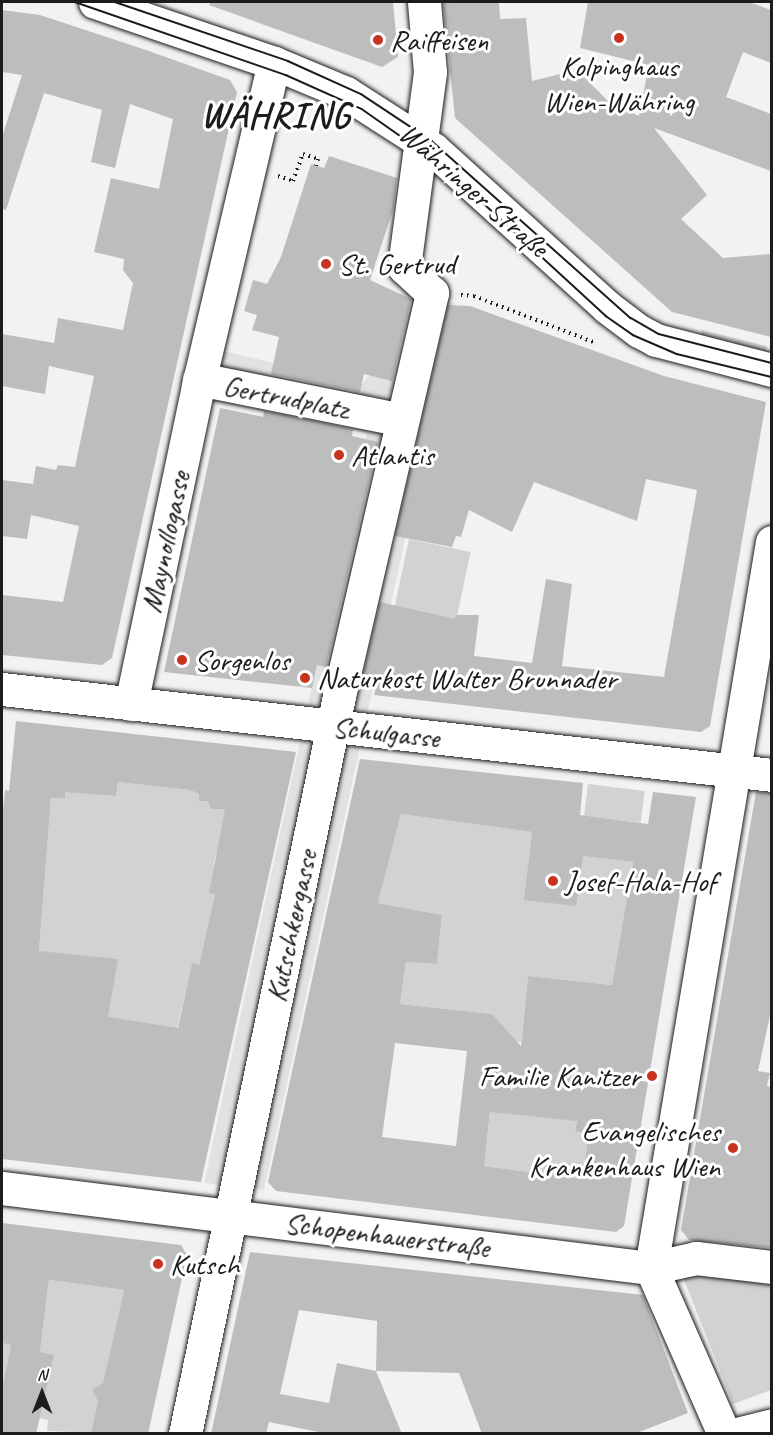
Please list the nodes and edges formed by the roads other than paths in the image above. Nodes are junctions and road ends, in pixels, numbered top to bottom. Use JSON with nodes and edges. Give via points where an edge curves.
{"nodes":[{"id":1,"x":95,"y":2,"type":"edge"},
{"id":2,"x":424,"y":2,"type":"edge"},
{"id":3,"x":274,"y":63,"type":"junction"},
{"id":4,"x":421,"y":140,"type":"junction"},
{"id":5,"x":771,"y":370,"type":"edge"},
{"id":6,"x":199,"y":379,"type":"junction"},
{"id":7,"x":402,"y":420,"type":"junction"},
{"id":8,"x":771,"y":542,"type":"edge"},
{"id":9,"x":2,"y":689,"type":"edge"},
{"id":10,"x":131,"y":704,"type":"junction"},
{"id":11,"x":333,"y":726,"type":"junction"},
{"id":12,"x":731,"y":771,"type":"junction"},
{"id":13,"x":771,"y":775,"type":"edge"},
{"id":14,"x":2,"y":1188,"type":"edge"},
{"id":15,"x":228,"y":1215,"type":"junction"},
{"id":16,"x":771,"y":1267,"type":"edge"},
{"id":17,"x":651,"y":1268,"type":"junction"},
{"id":18,"x":771,"y":1425,"type":"edge"},
{"id":19,"x":184,"y":1434,"type":"edge"},
{"id":20,"x":724,"y":1434,"type":"edge"},
{"id":21,"x":737,"y":1434,"type":"edge"}],
"edges":[{"from":1,"to":3,"type":"street","name":"Währinger Straße"},
{"from":2,"to":4,"type":"street","via":[[430,72]]},
{"from":3,"to":4,"type":"street","name":"Währinger Straße","via":[[346,93]]},
{"from":3,"to":6,"type":"street","name":"Gertrudplatz"},
{"from":4,"to":5,"type":"street","name":"Währinger Straße","via":[[607,308],[639,331],[656,340]]},
{"from":4,"to":7,"type":"street","via":[[404,267],[432,292]]},
{"from":6,"to":7,"type":"street","name":"Gertrudplatz"},
{"from":6,"to":10,"type":"street","name":"Maynollogasse"},
{"from":7,"to":11,"type":"street","name":"Kutschkergasse"},
{"from":8,"to":12,"type":"street"},
{"from":9,"to":10,"type":"street","name":"Schulgasse"},
{"from":10,"to":11,"type":"street","name":"Schulgasse"},
{"from":11,"to":12,"type":"street","name":"Schulgasse"},
{"from":11,"to":15,"type":"street","name":"Kutschkergasse"},
{"from":12,"to":13,"type":"street","name":"Schulgasse"},
{"from":12,"to":17,"type":"street"},
{"from":14,"to":15,"type":"street","name":"Schopenhauerstraße"},
{"from":15,"to":17,"type":"street","name":"Schopenhauerstraße"},
{"from":15,"to":19,"type":"street","name":"Kutschkergasse"},
{"from":16,"to":17,"type":"street","name":"Schopenhauerstraße","via":[[696,1258]]},
{"from":17,"to":20,"type":"street"},
{"from":18,"to":21,"type":"street"}]}
